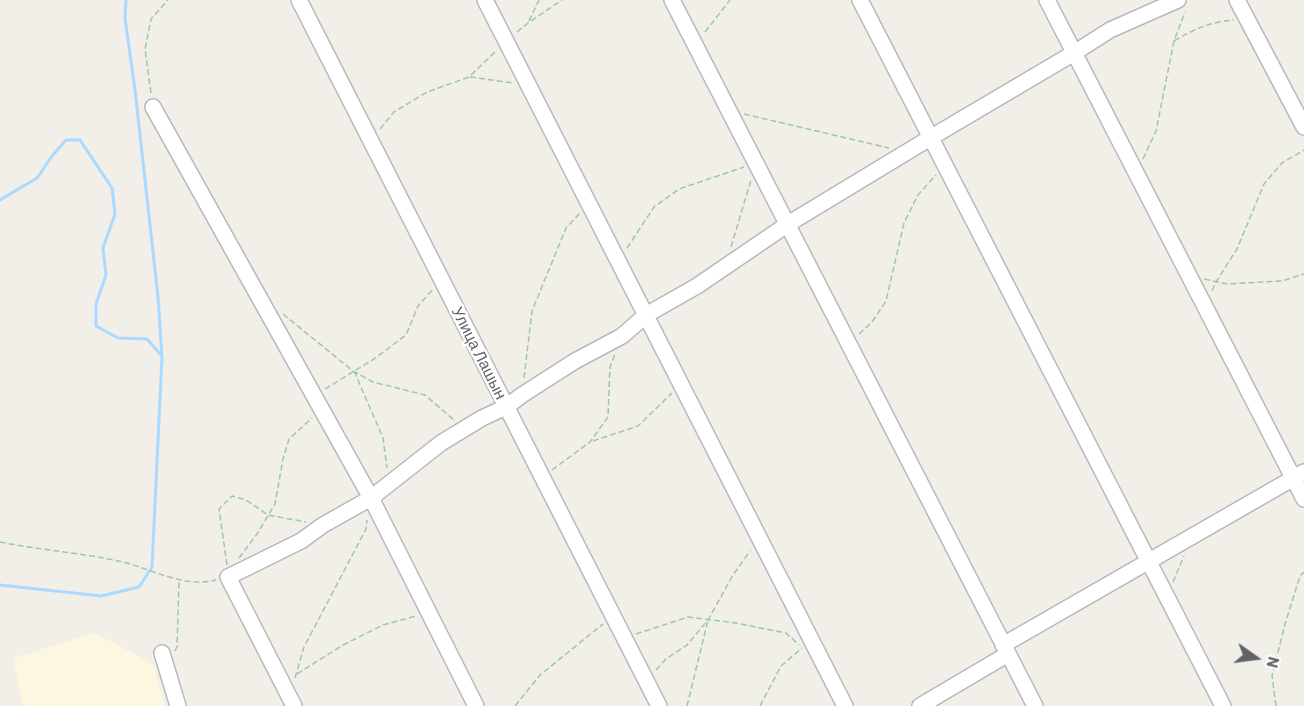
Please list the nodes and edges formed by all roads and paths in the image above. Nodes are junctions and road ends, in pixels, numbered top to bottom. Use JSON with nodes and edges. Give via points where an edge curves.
{"nodes":[{"id":1,"x":168,"y":0,"type":"edge"},
{"id":2,"x":299,"y":0,"type":"edge"},
{"id":3,"x":485,"y":0,"type":"edge"},
{"id":4,"x":538,"y":0,"type":"edge"},
{"id":5,"x":562,"y":0,"type":"edge"},
{"id":6,"x":672,"y":0,"type":"edge"},
{"id":7,"x":730,"y":0,"type":"edge"},
{"id":8,"x":860,"y":0,"type":"edge"},
{"id":9,"x":1047,"y":0,"type":"edge"},
{"id":10,"x":1237,"y":0,"type":"edge"},
{"id":11,"x":1182,"y":5,"type":"edge"},
{"id":12,"x":1246,"y":19,"type":"junction"},
{"id":13,"x":528,"y":23,"type":"junction"},
{"id":14,"x":506,"y":41,"type":"junction"},
{"id":15,"x":1174,"y":41,"type":"junction"},
{"id":16,"x":695,"y":44,"type":"junction"},
{"id":17,"x":1074,"y":53,"type":"junction"},
{"id":18,"x":469,"y":77,"type":"junction"},
{"id":19,"x":529,"y":85,"type":"junction"},
{"id":20,"x":153,"y":107,"type":"joint"},
{"id":21,"x":729,"y":110,"type":"junction"},
{"id":22,"x":1304,"y":127,"type":"edge"},
{"id":23,"x":930,"y":138,"type":"junction"},
{"id":24,"x":372,"y":142,"type":"junction"},
{"id":25,"x":1304,"y":150,"type":"edge"},
{"id":26,"x":908,"y":152,"type":"junction"},
{"id":27,"x":756,"y":163,"type":"junction"},
{"id":28,"x":944,"y":165,"type":"junction"},
{"id":29,"x":1136,"y":173,"type":"junction"},
{"id":30,"x":589,"y":203,"type":"junction"},
{"id":31,"x":788,"y":224,"type":"junction"},
{"id":32,"x":618,"y":261,"type":"junction"},
{"id":33,"x":726,"y":266,"type":"junction"},
{"id":34,"x":1304,"y":274,"type":"edge"},
{"id":35,"x":1189,"y":276,"type":"junction"},
{"id":36,"x":441,"y":279,"type":"junction"},
{"id":37,"x":1216,"y":282,"type":"junction"},
{"id":38,"x":1205,"y":308,"type":"junction"},
{"id":39,"x":282,"y":313,"type":"dead end"},
{"id":40,"x":646,"y":315,"type":"junction"},
{"id":41,"x":622,"y":336,"type":"junction"},
{"id":42,"x":849,"y":344,"type":"junction"},
{"id":43,"x":353,"y":371,"type":"junction"},
{"id":44,"x":682,"y":386,"type":"junction"},
{"id":45,"x":522,"y":395,"type":"junction"},
{"id":46,"x":317,"y":403,"type":"junction"},
{"id":47,"x":507,"y":407,"type":"junction"},
{"id":48,"x":464,"y":429,"type":"junction"},
{"id":49,"x":591,"y":442,"type":"junction"},
{"id":50,"x":1299,"y":475,"type":"edge"},
{"id":51,"x":542,"y":477,"type":"junction"},
{"id":52,"x":389,"y":483,"type":"junction"},
{"id":53,"x":371,"y":498,"type":"junction"},
{"id":54,"x":1304,"y":500,"type":"edge"},
{"id":55,"x":268,"y":515,"type":"junction"},
{"id":56,"x":368,"y":519,"type":"dead end"},
{"id":57,"x":323,"y":525,"type":"junction"},
{"id":58,"x":760,"y":538,"type":"junction"},
{"id":59,"x":0,"y":542,"type":"edge"},
{"id":60,"x":239,"y":557,"type":"dead end"},
{"id":61,"x":1184,"y":557,"type":"dead end"},
{"id":62,"x":1148,"y":562,"type":"junction"},
{"id":63,"x":1304,"y":572,"type":"edge"},
{"id":64,"x":228,"y":578,"type":"junction"},
{"id":65,"x":179,"y":580,"type":"junction"},
{"id":66,"x":1166,"y":598,"type":"junction"},
{"id":67,"x":428,"y":613,"type":"junction"},
{"id":68,"x":613,"y":616,"type":"junction"},
{"id":69,"x":708,"y":620,"type":"junction"},
{"id":70,"x":624,"y":638,"type":"junction"},
{"id":71,"x":806,"y":644,"type":"junction"},
{"id":72,"x":1006,"y":649,"type":"junction"},
{"id":73,"x":162,"y":653,"type":"dead end"},
{"id":74,"x":168,"y":674,"type":"junction"},
{"id":75,"x":296,"y":675,"type":"junction"},
{"id":76,"x":646,"y":681,"type":"junction"},
{"id":77,"x":292,"y":701,"type":"edge"},
{"id":78,"x":178,"y":706,"type":"edge"},
{"id":79,"x":476,"y":706,"type":"edge"},
{"id":80,"x":515,"y":706,"type":"edge"},
{"id":81,"x":659,"y":706,"type":"edge"},
{"id":82,"x":687,"y":706,"type":"edge"},
{"id":83,"x":760,"y":706,"type":"edge"},
{"id":84,"x":845,"y":706,"type":"edge"},
{"id":85,"x":920,"y":706,"type":"edge"},
{"id":86,"x":1035,"y":706,"type":"edge"},
{"id":87,"x":1223,"y":706,"type":"edge"},
{"id":88,"x":1276,"y":706,"type":"edge"}],
"edges":[{"from":1,"to":20,"type":"path","via":[[151,19],[145,49]]},
{"from":2,"to":24,"type":"street","name":"Улица Лашын"},
{"from":3,"to":14,"type":"street"},
{"from":4,"to":13,"type":"path"},
{"from":5,"to":13,"type":"path"},
{"from":6,"to":16,"type":"street"},
{"from":7,"to":16,"type":"path"},
{"from":8,"to":23,"type":"street"},
{"from":9,"to":17,"type":"street"},
{"from":10,"to":12,"type":"street"},
{"from":11,"to":15,"type":"path"},
{"from":11,"to":17,"type":"street","via":[[1110,30]]},
{"from":12,"to":15,"type":"path","via":[[1216,21]]},
{"from":12,"to":22,"type":"street"},
{"from":13,"to":14,"type":"path"},
{"from":14,"to":18,"type":"path"},
{"from":14,"to":19,"type":"street"},
{"from":15,"to":29,"type":"path","via":[[1156,131]]},
{"from":16,"to":21,"type":"street"},
{"from":17,"to":23,"type":"street"},
{"from":17,"to":29,"type":"street"},
{"from":18,"to":19,"type":"path"},
{"from":18,"to":24,"type":"path","via":[[428,92],[393,112]]},
{"from":19,"to":30,"type":"street"},
{"from":20,"to":46,"type":"street"},
{"from":21,"to":26,"type":"path"},
{"from":21,"to":27,"type":"street"},
{"from":23,"to":26,"type":"street"},
{"from":23,"to":28,"type":"street"},
{"from":24,"to":36,"type":"street","name":"Улица Лашын"},
{"from":25,"to":37,"type":"path","via":[[1282,163],[1264,184],[1237,249]]},
{"from":26,"to":31,"type":"street"},
{"from":27,"to":31,"type":"street"},
{"from":27,"to":32,"type":"path","via":[[679,189],[654,207]]},
{"from":27,"to":33,"type":"path"},
{"from":28,"to":42,"type":"path","via":[[918,195],[904,223],[886,301],[872,322]]},
{"from":28,"to":62,"type":"street"},
{"from":29,"to":35,"type":"street"},
{"from":30,"to":32,"type":"street"},
{"from":30,"to":45,"type":"path","via":[[566,228],[532,310]]},
{"from":31,"to":33,"type":"street"},
{"from":31,"to":42,"type":"street"},
{"from":32,"to":40,"type":"street"},
{"from":33,"to":40,"type":"street"},
{"from":34,"to":37,"type":"path","via":[[1282,281]]},
{"from":35,"to":37,"type":"path"},
{"from":35,"to":38,"type":"street"},
{"from":36,"to":43,"type":"path","via":[[418,306],[406,335]]},
{"from":36,"to":47,"type":"street","name":"Улица Лашын"},
{"from":37,"to":38,"type":"path"},
{"from":38,"to":50,"type":"street"},
{"from":39,"to":43,"type":"path"},
{"from":40,"to":41,"type":"street"},
{"from":40,"to":44,"type":"street"},
{"from":41,"to":45,"type":"street"},
{"from":41,"to":49,"type":"path","via":[[610,368],[608,417]]},
{"from":42,"to":72,"type":"street"},
{"from":43,"to":46,"type":"path"},
{"from":43,"to":48,"type":"path","via":[[374,382],[425,394]]},
{"from":43,"to":52,"type":"path","via":[[383,438]]},
{"from":44,"to":49,"type":"path","via":[[638,426]]},
{"from":44,"to":58,"type":"street"},
{"from":45,"to":47,"type":"street"},
{"from":46,"to":53,"type":"street"},
{"from":46,"to":55,"type":"path","via":[[289,439],[275,504]]},
{"from":47,"to":48,"type":"street"},
{"from":47,"to":51,"type":"street","name":"Улица Лашын"},
{"from":48,"to":52,"type":"street"},
{"from":49,"to":51,"type":"path"},
{"from":50,"to":54,"type":"street"},
{"from":50,"to":62,"type":"street"},
{"from":51,"to":68,"type":"street","name":"Улица Лашын"},
{"from":52,"to":53,"type":"street"},
{"from":53,"to":57,"type":"street"},
{"from":53,"to":67,"type":"street"},
{"from":55,"to":57,"type":"path"},
{"from":55,"to":60,"type":"path"},
{"from":55,"to":64,"type":"path","via":[[232,496],[219,509]]},
{"from":56,"to":75,"type":"path","via":[[304,647]]},
{"from":57,"to":64,"type":"street","via":[[301,541]]},
{"from":58,"to":69,"type":"path"},
{"from":58,"to":71,"type":"street"},
{"from":59,"to":65,"type":"path","via":[[122,562]]},
{"from":61,"to":66,"type":"path"},
{"from":62,"to":66,"type":"street"},
{"from":62,"to":72,"type":"street"},
{"from":63,"to":88,"type":"path","via":[[1272,676]]},
{"from":64,"to":65,"type":"path","via":[[205,583]]},
{"from":64,"to":77,"type":"street"},
{"from":65,"to":74,"type":"path","via":[[177,646]]},
{"from":66,"to":87,"type":"street"},
{"from":67,"to":75,"type":"path","via":[[383,625]]},
{"from":67,"to":79,"type":"street"},
{"from":68,"to":70,"type":"street","name":"Улица Лашын"},
{"from":68,"to":80,"type":"path","via":[[540,675]]},
{"from":69,"to":70,"type":"path","via":[[688,617]]},
{"from":69,"to":71,"type":"path","via":[[786,633]]},
{"from":69,"to":76,"type":"path","via":[[687,645],[666,659]]},
{"from":69,"to":82,"type":"path"},
{"from":70,"to":76,"type":"street","name":"Улица Лашын"},
{"from":71,"to":83,"type":"path","via":[[781,666]]},
{"from":71,"to":84,"type":"street"},
{"from":72,"to":85,"type":"street"},
{"from":72,"to":86,"type":"street"},
{"from":73,"to":74,"type":"street"},
{"from":74,"to":78,"type":"street"},
{"from":75,"to":77,"type":"path"},
{"from":76,"to":81,"type":"street","name":"Улица Лашын"}]}
